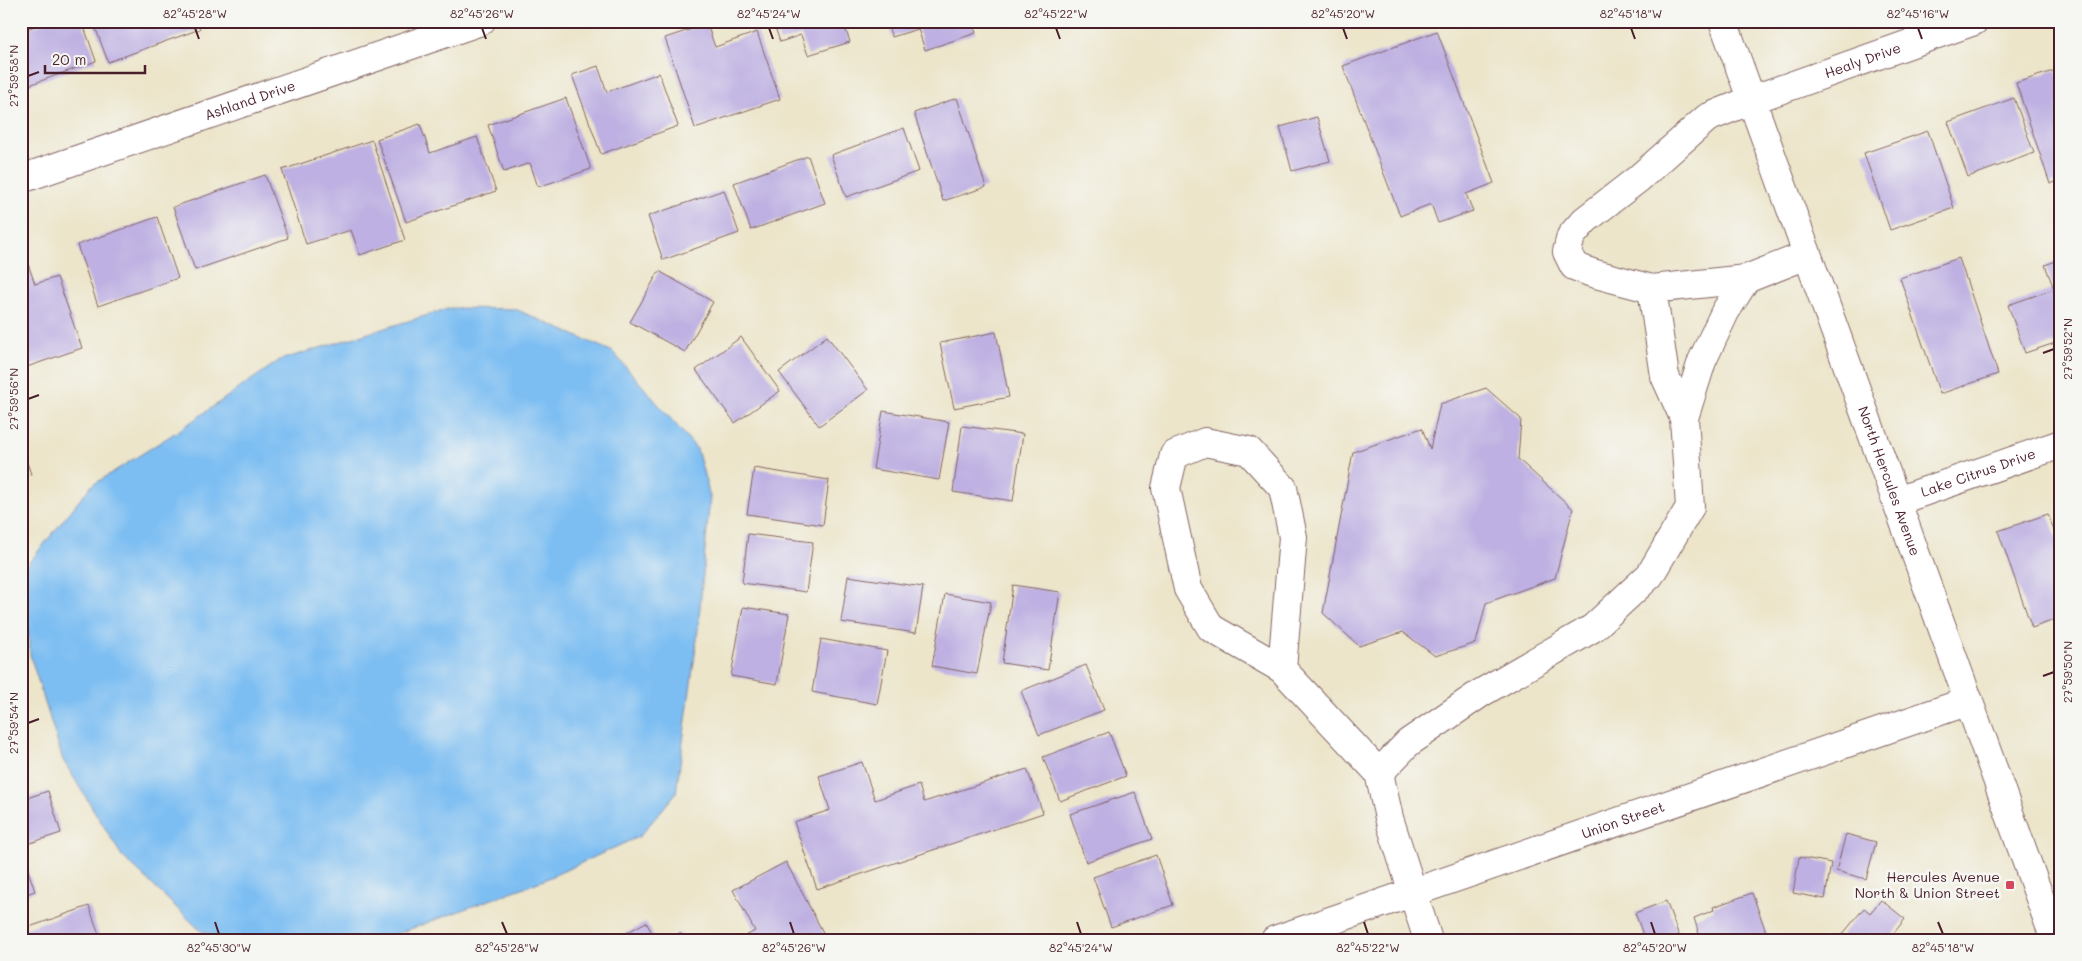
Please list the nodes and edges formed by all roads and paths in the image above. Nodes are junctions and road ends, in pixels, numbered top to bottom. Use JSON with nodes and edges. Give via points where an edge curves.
{"nodes":[{"id":1,"x":480,"y":21,"type":"edge"},
{"id":2,"x":1723,"y":21,"type":"edge"},
{"id":3,"x":1974,"y":21,"type":"edge"},
{"id":4,"x":1750,"y":100,"type":"junction"},
{"id":5,"x":21,"y":179,"type":"edge"},
{"id":6,"x":1807,"y":255,"type":"junction"},
{"id":7,"x":1746,"y":279,"type":"junction"},
{"id":8,"x":1652,"y":289,"type":"junction"},
{"id":9,"x":1684,"y":418,"type":"junction"},
{"id":10,"x":2061,"y":444,"type":"edge"},
{"id":11,"x":1897,"y":501,"type":"junction"},
{"id":12,"x":1282,"y":669,"type":"junction"},
{"id":13,"x":1969,"y":700,"type":"junction"},
{"id":14,"x":1378,"y":773,"type":"junction"},
{"id":15,"x":1412,"y":894,"type":"junction"},
{"id":16,"x":1275,"y":940,"type":"edge"},
{"id":17,"x":1428,"y":940,"type":"edge"},
{"id":18,"x":2055,"y":940,"type":"edge"}],
"edges":[{"from":1,"to":5,"type":"street","name":"Ashland Drive"},
{"from":2,"to":4,"type":"street","name":"North Hercules Avenue"},
{"from":3,"to":4,"type":"street","name":"Healy Drive"},
{"from":4,"to":6,"type":"street","name":"North Hercules Avenue"},
{"from":4,"to":8,"type":"street","name":"Healy Drive","via":[[1707,118],[1638,180],[1585,220],[1571,236],[1567,252],[1574,266]]},
{"from":6,"to":7,"type":"street"},
{"from":6,"to":11,"type":"street","name":"North Hercules Avenue"},
{"from":7,"to":8,"type":"street"},
{"from":7,"to":9,"type":"street","via":[[1724,312],[1702,361]]},
{"from":8,"to":9,"type":"street","via":[[1665,376]]},
{"from":9,"to":14,"type":"street","via":[[1690,507],[1650,575],[1593,628],[1481,693],[1408,743]]},
{"from":10,"to":11,"type":"street","name":"Lake Citrus Drive"},
{"from":11,"to":13,"type":"street","name":"North Hercules Avenue"},
{"from":12,"to":12,"type":"street","via":[[1293,537],[1283,488],[1249,451],[1205,442],[1174,455],[1166,488],[1188,589],[1211,628]]},
{"from":12,"to":14,"type":"street"},
{"from":13,"to":15,"type":"street","name":"Union Street"},
{"from":13,"to":18,"type":"street","name":"North Hercules Avenue"},
{"from":14,"to":15,"type":"street"},
{"from":15,"to":16,"type":"street","name":"Union Street"},
{"from":15,"to":17,"type":"street"}]}
